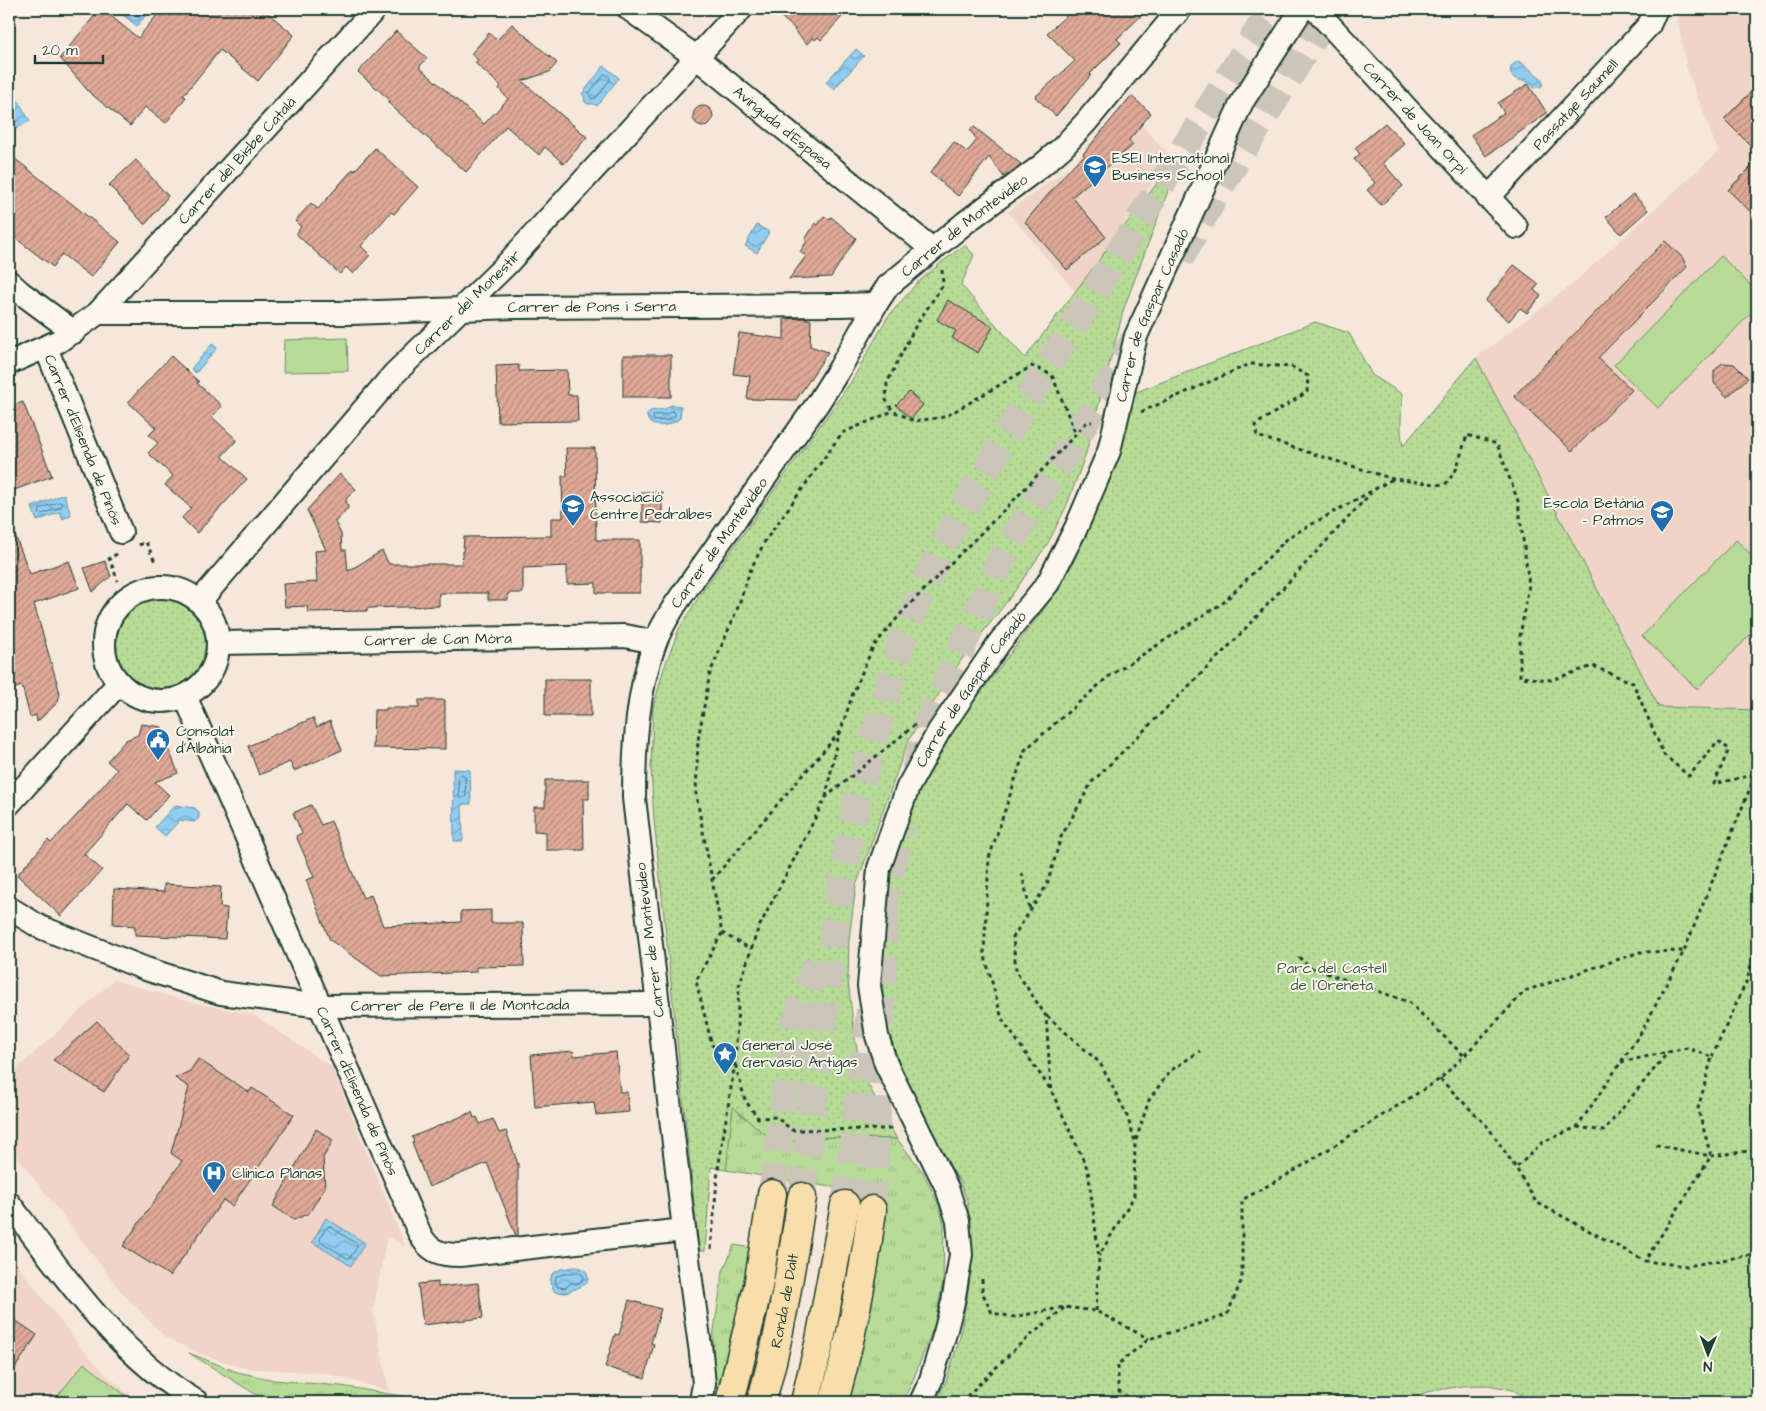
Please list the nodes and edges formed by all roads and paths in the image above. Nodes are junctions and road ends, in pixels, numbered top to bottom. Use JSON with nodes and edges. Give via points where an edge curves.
{"nodes":[{"id":1,"x":375,"y":9,"type":"edge"},
{"id":2,"x":629,"y":9,"type":"edge"},
{"id":3,"x":741,"y":9,"type":"edge"},
{"id":4,"x":1180,"y":9,"type":"edge"},
{"id":5,"x":1302,"y":9,"type":"edge"},
{"id":6,"x":1315,"y":9,"type":"edge"},
{"id":7,"x":1656,"y":9,"type":"edge"},
{"id":8,"x":696,"y":57,"type":"junction"},
{"id":9,"x":1488,"y":198,"type":"junction"},
{"id":10,"x":1516,"y":227,"type":"dead end"},
{"id":11,"x":932,"y":249,"type":"junction"},
{"id":12,"x":9,"y":282,"type":"edge"},
{"id":13,"x":876,"y":304,"type":"junction"},
{"id":14,"x":461,"y":310,"type":"junction"},
{"id":15,"x":98,"y":313,"type":"junction"},
{"id":16,"x":74,"y":332,"type":"junction"},
{"id":17,"x":46,"y":348,"type":"junction"},
{"id":18,"x":9,"y":363,"type":"edge"},
{"id":19,"x":893,"y":411,"type":"junction"},
{"id":20,"x":1115,"y":423,"type":"junction"},
{"id":21,"x":1076,"y":435,"type":"junction"},
{"id":22,"x":1393,"y":480,"type":"junction"},
{"id":23,"x":1374,"y":490,"type":"junction"},
{"id":24,"x":126,"y":543,"type":"junction"},
{"id":25,"x":156,"y":564,"type":"dead end"},
{"id":26,"x":118,"y":581,"type":"dead end"},
{"id":27,"x":200,"y":601,"type":"junction"},
{"id":28,"x":656,"y":642,"type":"junction"},
{"id":29,"x":219,"y":643,"type":"junction"},
{"id":30,"x":119,"y":683,"type":"junction"},
{"id":31,"x":185,"y":696,"type":"junction"},
{"id":32,"x":920,"y":721,"type":"dead end"},
{"id":33,"x":841,"y":732,"type":"junction"},
{"id":34,"x":1756,"y":775,"type":"edge"},
{"id":35,"x":826,"y":797,"type":"junction"},
{"id":36,"x":9,"y":804,"type":"edge"},
{"id":37,"x":1022,"y":873,"type":"dead end"},
{"id":38,"x":712,"y":880,"type":"junction"},
{"id":39,"x":9,"y":908,"type":"edge"},
{"id":40,"x":1031,"y":910,"type":"junction"},
{"id":41,"x":722,"y":933,"type":"junction"},
{"id":42,"x":1757,"y":944,"type":"edge"},
{"id":43,"x":751,"y":949,"type":"junction"},
{"id":44,"x":1684,"y":951,"type":"junction"},
{"id":45,"x":1299,"y":957,"type":"dead end"},
{"id":46,"x":658,"y":1004,"type":"junction"},
{"id":47,"x":321,"y":1006,"type":"junction"},
{"id":48,"x":1046,"y":1016,"type":"junction"},
{"id":49,"x":1200,"y":1051,"type":"dead end"},
{"id":50,"x":1668,"y":1052,"type":"junction"},
{"id":51,"x":1464,"y":1056,"type":"junction"},
{"id":52,"x":1712,"y":1057,"type":"junction"},
{"id":53,"x":1621,"y":1062,"type":"junction"},
{"id":54,"x":735,"y":1063,"type":"junction"},
{"id":55,"x":1440,"y":1079,"type":"junction"},
{"id":56,"x":1051,"y":1090,"type":"junction"},
{"id":57,"x":1577,"y":1127,"type":"junction"},
{"id":58,"x":892,"y":1129,"type":"dead end"},
{"id":59,"x":1136,"y":1141,"type":"junction"},
{"id":60,"x":1656,"y":1145,"type":"dead end"},
{"id":61,"x":1757,"y":1150,"type":"edge"},
{"id":62,"x":1711,"y":1156,"type":"junction"},
{"id":63,"x":1516,"y":1168,"type":"junction"},
{"id":64,"x":772,"y":1194,"type":"tunnel mouth"},
{"id":65,"x":802,"y":1198,"type":"tunnel mouth"},
{"id":66,"x":9,"y":1203,"type":"edge"},
{"id":67,"x":845,"y":1205,"type":"tunnel mouth"},
{"id":68,"x":872,"y":1210,"type":"tunnel mouth"},
{"id":69,"x":684,"y":1230,"type":"junction"},
{"id":70,"x":711,"y":1252,"type":"dead end"},
{"id":71,"x":1757,"y":1254,"type":"edge"},
{"id":72,"x":1099,"y":1257,"type":"junction"},
{"id":73,"x":1645,"y":1261,"type":"junction"},
{"id":74,"x":981,"y":1274,"type":"dead end"},
{"id":75,"x":1064,"y":1307,"type":"junction"},
{"id":76,"x":1096,"y":1311,"type":"junction"},
{"id":77,"x":1149,"y":1339,"type":"junction"},
{"id":78,"x":197,"y":1402,"type":"edge"},
{"id":79,"x":702,"y":1402,"type":"edge"},
{"id":80,"x":730,"y":1402,"type":"edge"},
{"id":81,"x":761,"y":1402,"type":"edge"},
{"id":82,"x":805,"y":1402,"type":"edge"},
{"id":83,"x":834,"y":1402,"type":"edge"},
{"id":84,"x":921,"y":1402,"type":"edge"},
{"id":85,"x":961,"y":1402,"type":"edge"},
{"id":86,"x":1134,"y":1402,"type":"edge"}],
"edges":[{"from":1,"to":15,"type":"street","name":"Carrer del Bisbe Català"},
{"from":2,"to":8,"type":"street","name":"Avinguda d'Espasa"},
{"from":3,"to":8,"type":"street","name":"Carrer del Monestir"},
{"from":4,"to":11,"type":"street","name":"Carrer de Montevideo","via":[[1063,148]]},
{"from":5,"to":20,"type":"street","name":"Carrer de Gaspar Casadó","via":[[1242,102],[1136,336]]},
{"from":6,"to":9,"type":"street","name":"Carrer de Joan Orpí"},
{"from":7,"to":9,"type":"street","name":"Passatge Saumell","via":[[1649,25]]},
{"from":8,"to":11,"type":"street","name":"Avinguda d'Espasa"},
{"from":8,"to":14,"type":"street","name":"Carrer del Monestir"},
{"from":9,"to":10,"type":"street","name":"Carrer de Joan Orpí"},
{"from":11,"to":13,"type":"street","name":"Carrer de Montevideo","via":[[888,286]]},
{"from":11,"to":19,"type":"path","via":[[942,262],[943,285],[916,325],[887,383],[886,400]]},
{"from":12,"to":16,"type":"street"},
{"from":13,"to":14,"type":"street","name":"Carrer de Pons i Serra"},
{"from":13,"to":28,"type":"street","name":"Carrer de Montevideo","via":[[818,403],[675,605]]},
{"from":14,"to":15,"type":"street","name":"Carrer de Pons i Serra"},
{"from":14,"to":27,"type":"street","name":"Carrer del Monestir","via":[[394,374]]},
{"from":15,"to":16,"type":"street","name":"Carrer del Bisbe Català"},
{"from":16,"to":17,"type":"street","name":"Carrer del Bisbe Català"},
{"from":17,"to":18,"type":"street","name":"Carrer del Bisbe Català"},
{"from":17,"to":24,"type":"street","name":"Carrer d'Elisenda de Pinós"},
{"from":19,"to":21,"type":"path","via":[[914,421],[945,416],[1032,366],[1052,375]]},
{"from":19,"to":38,"type":"path","via":[[842,433],[765,541],[750,570],[710,672],[698,740],[696,794]]},
{"from":20,"to":21,"type":"path","via":[[1087,422]]},
{"from":20,"to":22,"type":"path","via":[[1250,364],[1292,367],[1308,376],[1308,392],[1255,425],[1257,436]]},
{"from":20,"to":84,"type":"street","name":"Carrer de Gaspar Casadó","via":[[1108,451],[1084,511],[1048,583],[999,643],[939,730],[908,787],[879,868],[870,986],[877,1036],[886,1064],[947,1188],[958,1221],[961,1255],[945,1333]]},
{"from":21,"to":33,"type":"path","via":[[904,610],[873,648],[853,693]]},
{"from":22,"to":23,"type":"path"},
{"from":22,"to":34,"type":"path","via":[[1444,485],[1456,470],[1467,435],[1497,444],[1518,501],[1529,585],[1520,636],[1520,677],[1551,680],[1593,666],[1633,683],[1664,754],[1689,776],[1718,741],[1729,749],[1714,784]]},
{"from":23,"to":40,"type":"path","via":[[1230,644],[1092,782],[1061,836],[1047,885]]},
{"from":23,"to":56,"type":"path","via":[[1289,536],[1224,602],[1108,677],[1025,750],[989,858],[984,953],[1002,1019]]},
{"from":24,"to":25,"type":"path","via":[[146,542]]},
{"from":24,"to":26,"type":"path","via":[[109,558]]},
{"from":27,"to":29,"type":"street","via":[[209,611]]},
{"from":27,"to":30,"type":"street","via":[[175,588],[157,586],[141,590],[118,605],[108,620],[103,641],[109,669]]},
{"from":28,"to":29,"type":"street","name":"Carrer de Can Móra","via":[[625,636]]},
{"from":28,"to":46,"type":"street","name":"Carrer de Montevideo","via":[[647,667],[634,773]]},
{"from":29,"to":31,"type":"street","via":[[213,670],[201,686]]},
{"from":30,"to":31,"type":"street","via":[[144,698],[160,701]]},
{"from":30,"to":36,"type":"street"},
{"from":31,"to":47,"type":"street","name":"Carrer d'Elisenda de Pinós"},
{"from":32,"to":35,"type":"path"},
{"from":33,"to":35,"type":"path"},
{"from":33,"to":38,"type":"path"},
{"from":34,"to":44,"type":"path"},
{"from":35,"to":43,"type":"path","via":[[758,929]]},
{"from":37,"to":40,"type":"path"},
{"from":38,"to":41,"type":"path"},
{"from":39,"to":47,"type":"street","name":"Carrer de Pere II de Montcada","via":[[40,927],[222,993]]},
{"from":40,"to":48,"type":"path","via":[[1013,937],[1016,970]]},
{"from":41,"to":43,"type":"path"},
{"from":41,"to":54,"type":"path","via":[[696,981],[712,1045]]},
{"from":42,"to":52,"type":"path","via":[[1747,980]]},
{"from":43,"to":54,"type":"path","via":[[739,986]]},
{"from":44,"to":51,"type":"path","via":[[1640,952],[1525,992]]},
{"from":44,"to":53,"type":"path","via":[[1642,1031]]},
{"from":45,"to":51,"type":"path","via":[[1309,967],[1409,1002]]},
{"from":46,"to":47,"type":"street","name":"Carrer de Pere II de Montcada"},
{"from":46,"to":69,"type":"street","name":"Carrer de Montevideo"},
{"from":47,"to":69,"type":"street","name":"Carrer d'Elisenda de Pinós","via":[[419,1232],[434,1251],[460,1254]]},
{"from":48,"to":56,"type":"path"},
{"from":48,"to":59,"type":"path","via":[[1100,1063],[1126,1112]]},
{"from":49,"to":59,"type":"path","via":[[1170,1071],[1149,1100]]},
{"from":50,"to":52,"type":"path","via":[[1687,1048]]},
{"from":50,"to":53,"type":"path"},
{"from":50,"to":57,"type":"path","via":[[1604,1131]]},
{"from":51,"to":55,"type":"path"},
{"from":52,"to":62,"type":"path","via":[[1698,1109]]},
{"from":53,"to":57,"type":"path"},
{"from":54,"to":58,"type":"path","via":[[745,1100],[758,1118],[776,1117],[792,1130]]},
{"from":54,"to":70,"type":"path","via":[[718,1169]]},
{"from":55,"to":63,"type":"path","via":[[1488,1127]]},
{"from":55,"to":77,"type":"path","via":[[1242,1200],[1242,1279],[1227,1315]]},
{"from":56,"to":72,"type":"path","via":[[1088,1170]]},
{"from":57,"to":63,"type":"path","via":[[1543,1142]]},
{"from":59,"to":72,"type":"path","via":[[1134,1196]]},
{"from":60,"to":62,"type":"path"},
{"from":61,"to":62,"type":"path"},
{"from":62,"to":73,"type":"path"},
{"from":63,"to":73,"type":"path","via":[[1536,1202]]},
{"from":64,"to":80,"type":"highway","via":[[758,1287]]},
{"from":65,"to":81,"type":"highway","name":"Ronda de Dalt","via":[[792,1264]]},
{"from":66,"to":78,"type":"street","via":[[73,1288],[114,1334],[159,1375]]},
{"from":67,"to":82,"type":"highway"},
{"from":68,"to":83,"type":"highway","via":[[851,1336]]},
{"from":69,"to":79,"type":"street","name":"Carrer de Montevideo","via":[[701,1353]]},
{"from":71,"to":73,"type":"path","via":[[1686,1266]]},
{"from":72,"to":76,"type":"path"},
{"from":74,"to":75,"type":"path","via":[[982,1292],[992,1313],[1015,1317]]},
{"from":75,"to":76,"type":"path"},
{"from":75,"to":85,"type":"path","via":[[1018,1346]]},
{"from":76,"to":77,"type":"path"},
{"from":77,"to":86,"type":"path","via":[[1118,1364],[1118,1390]]}]}
